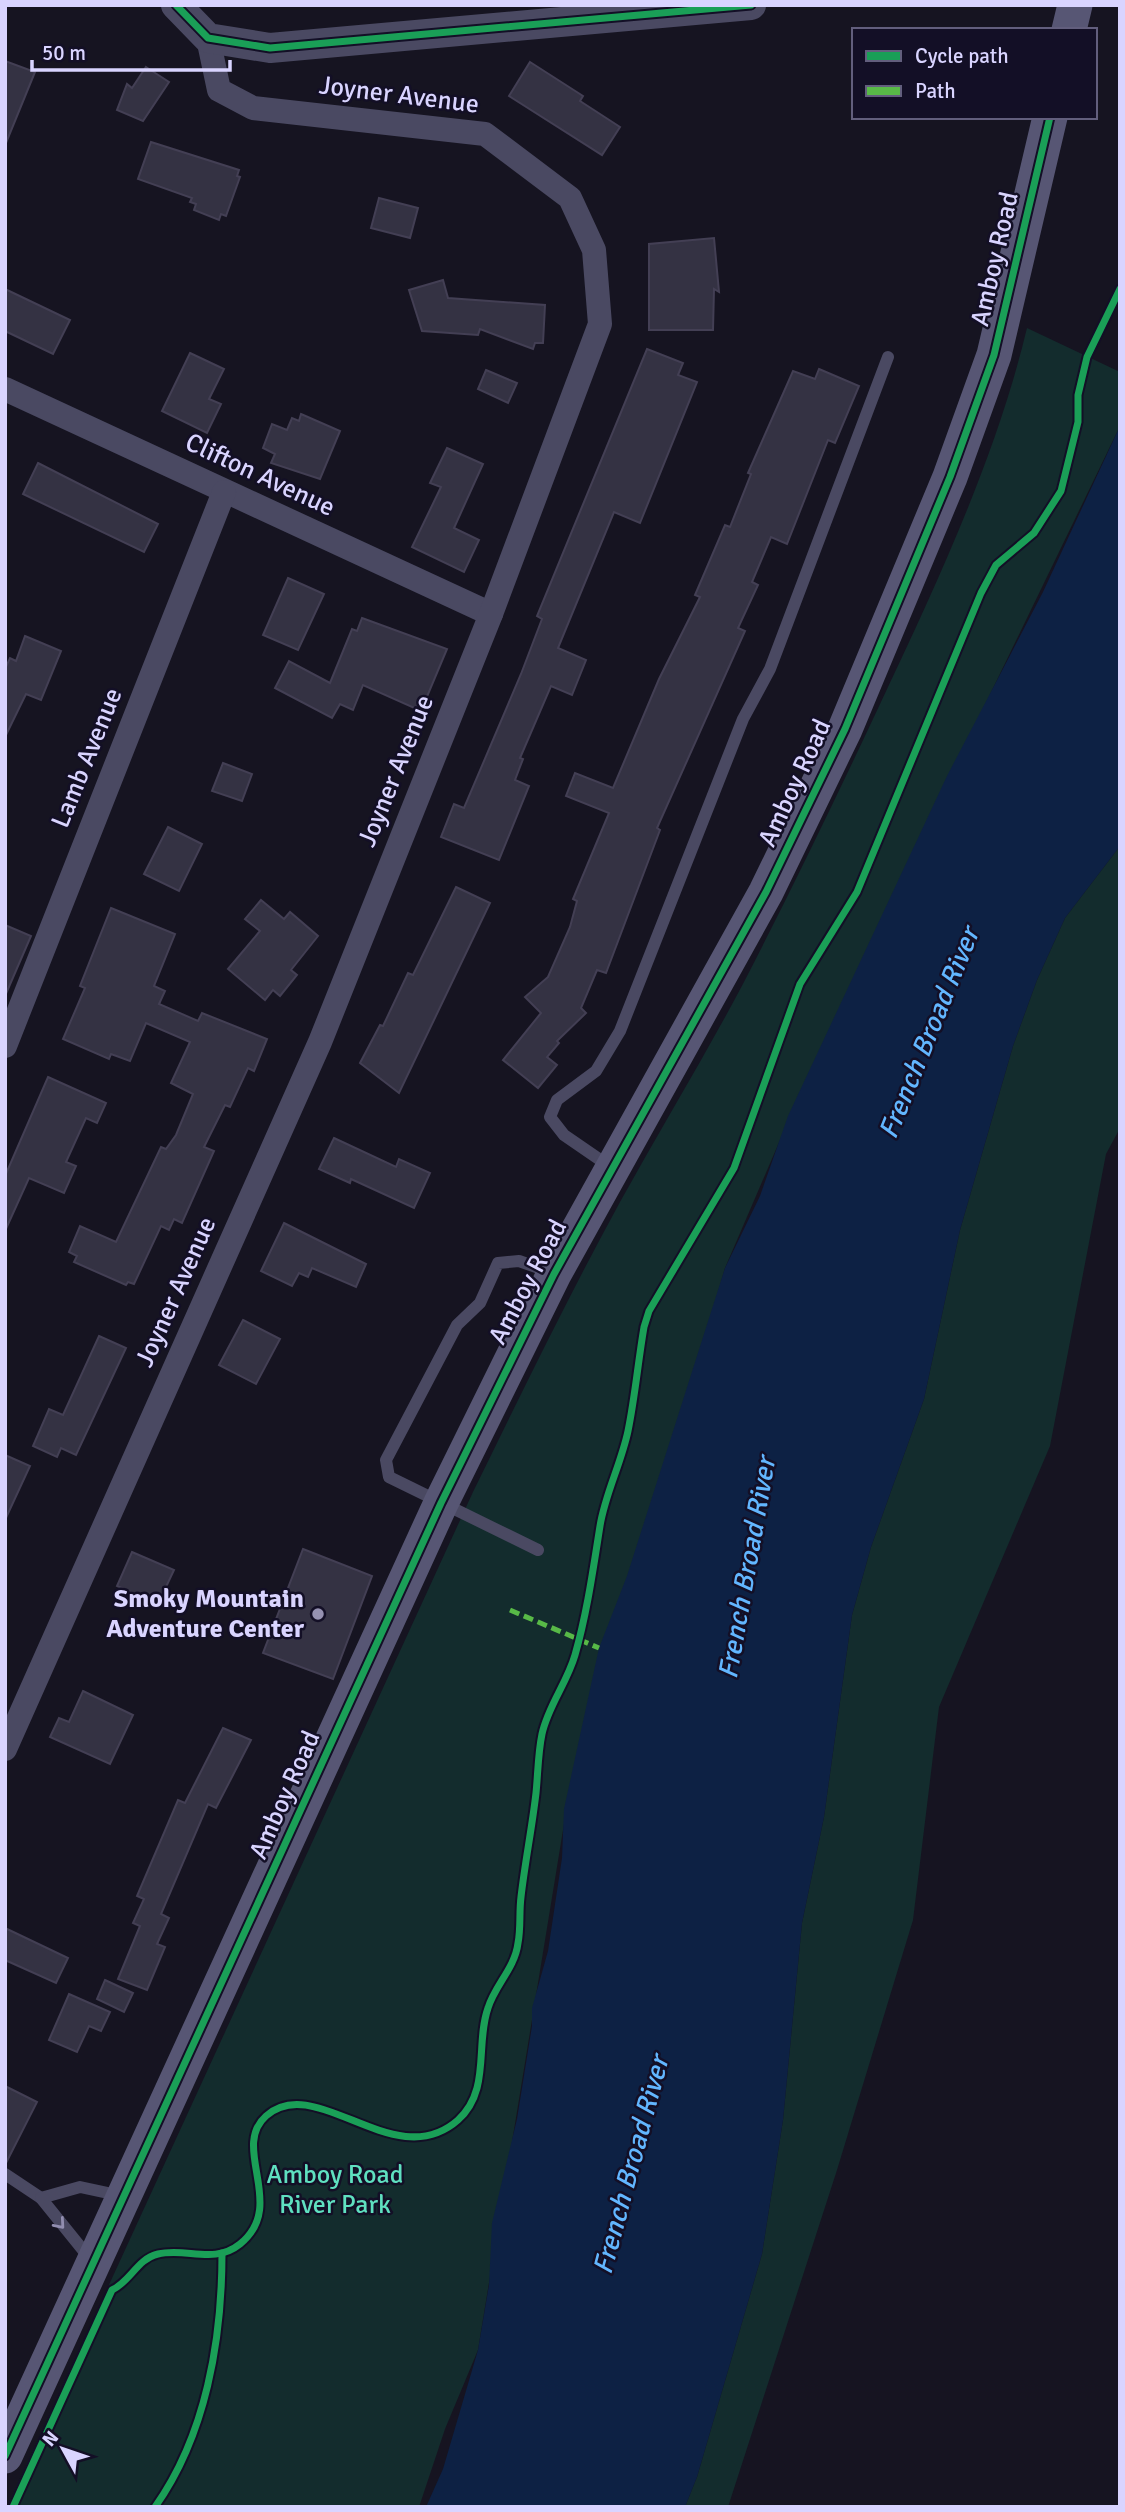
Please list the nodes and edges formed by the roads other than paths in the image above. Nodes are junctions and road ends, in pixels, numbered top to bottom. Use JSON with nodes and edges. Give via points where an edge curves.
{"nodes":[{"id":1,"x":176,"y":5,"type":"edge"},
{"id":2,"x":751,"y":5,"type":"edge"},
{"id":3,"x":1075,"y":5,"type":"edge"},
{"id":4,"x":1069,"y":28,"type":"edge"},
{"id":5,"x":208,"y":38,"type":"junction"},
{"id":6,"x":1049,"y":119,"type":"edge"},
{"id":7,"x":888,"y":357,"type":"dead end"},
{"id":8,"x":5,"y":389,"type":"edge"},
{"id":9,"x":224,"y":492,"type":"junction"},
{"id":10,"x":491,"y":614,"type":"junction"},
{"id":11,"x":5,"y":1046,"type":"edge"},
{"id":12,"x":612,"y":1169,"type":"junction"},
{"id":13,"x":554,"y":1274,"type":"junction"},
{"id":14,"x":441,"y":1503,"type":"junction"},
{"id":15,"x":538,"y":1550,"type":"dead end"},
{"id":16,"x":5,"y":1749,"type":"edge"},
{"id":17,"x":5,"y":2174,"type":"edge"},
{"id":18,"x":123,"y":2196,"type":"junction"},
{"id":19,"x":41,"y":2198,"type":"junction"},
{"id":20,"x":92,"y":2261,"type":"junction"},
{"id":21,"x":5,"y":2456,"type":"edge"}],
"edges":[{"from":1,"to":5,"type":"street"},
{"from":2,"to":5,"type":"street","via":[[270,48]]},
{"from":3,"to":4,"type":"main road"},
{"from":5,"to":10,"type":"street","name":"Joyner Avenue","via":[[219,90],[253,108],[485,134],[570,198],[594,250],[600,324]]},
{"from":6,"to":12,"type":"main road","name":"Amboy Road","via":[[994,355],[921,547],[809,807]]},
{"from":7,"to":12,"type":"lane","via":[[770,669],[743,719],[620,1031],[596,1072],[557,1100],[550,1116],[564,1135]]},
{"from":8,"to":9,"type":"street","name":"Clifton Avenue"},
{"from":9,"to":10,"type":"street","name":"Clifton Avenue"},
{"from":9,"to":11,"type":"street","name":"Lamb Avenue"},
{"from":10,"to":16,"type":"street","name":"Joyner Avenue","via":[[320,1042]]},
{"from":12,"to":13,"type":"main road","name":"Amboy Road"},
{"from":13,"to":14,"type":"main road","name":"Amboy Road"},
{"from":13,"to":14,"type":"lane","via":[[519,1261],[498,1263],[480,1304],[457,1325],[386,1460],[389,1477]]},
{"from":14,"to":15,"type":"lane"},
{"from":14,"to":18,"type":"main road","name":"Amboy Road"},
{"from":17,"to":19,"type":"lane"},
{"from":18,"to":19,"type":"lane","via":[[80,2187]]},
{"from":18,"to":20,"type":"main road","name":"Amboy Road"},
{"from":19,"to":20,"type":"lane","one_way":true},
{"from":20,"to":21,"type":"main road","name":"Amboy Road"}]}
